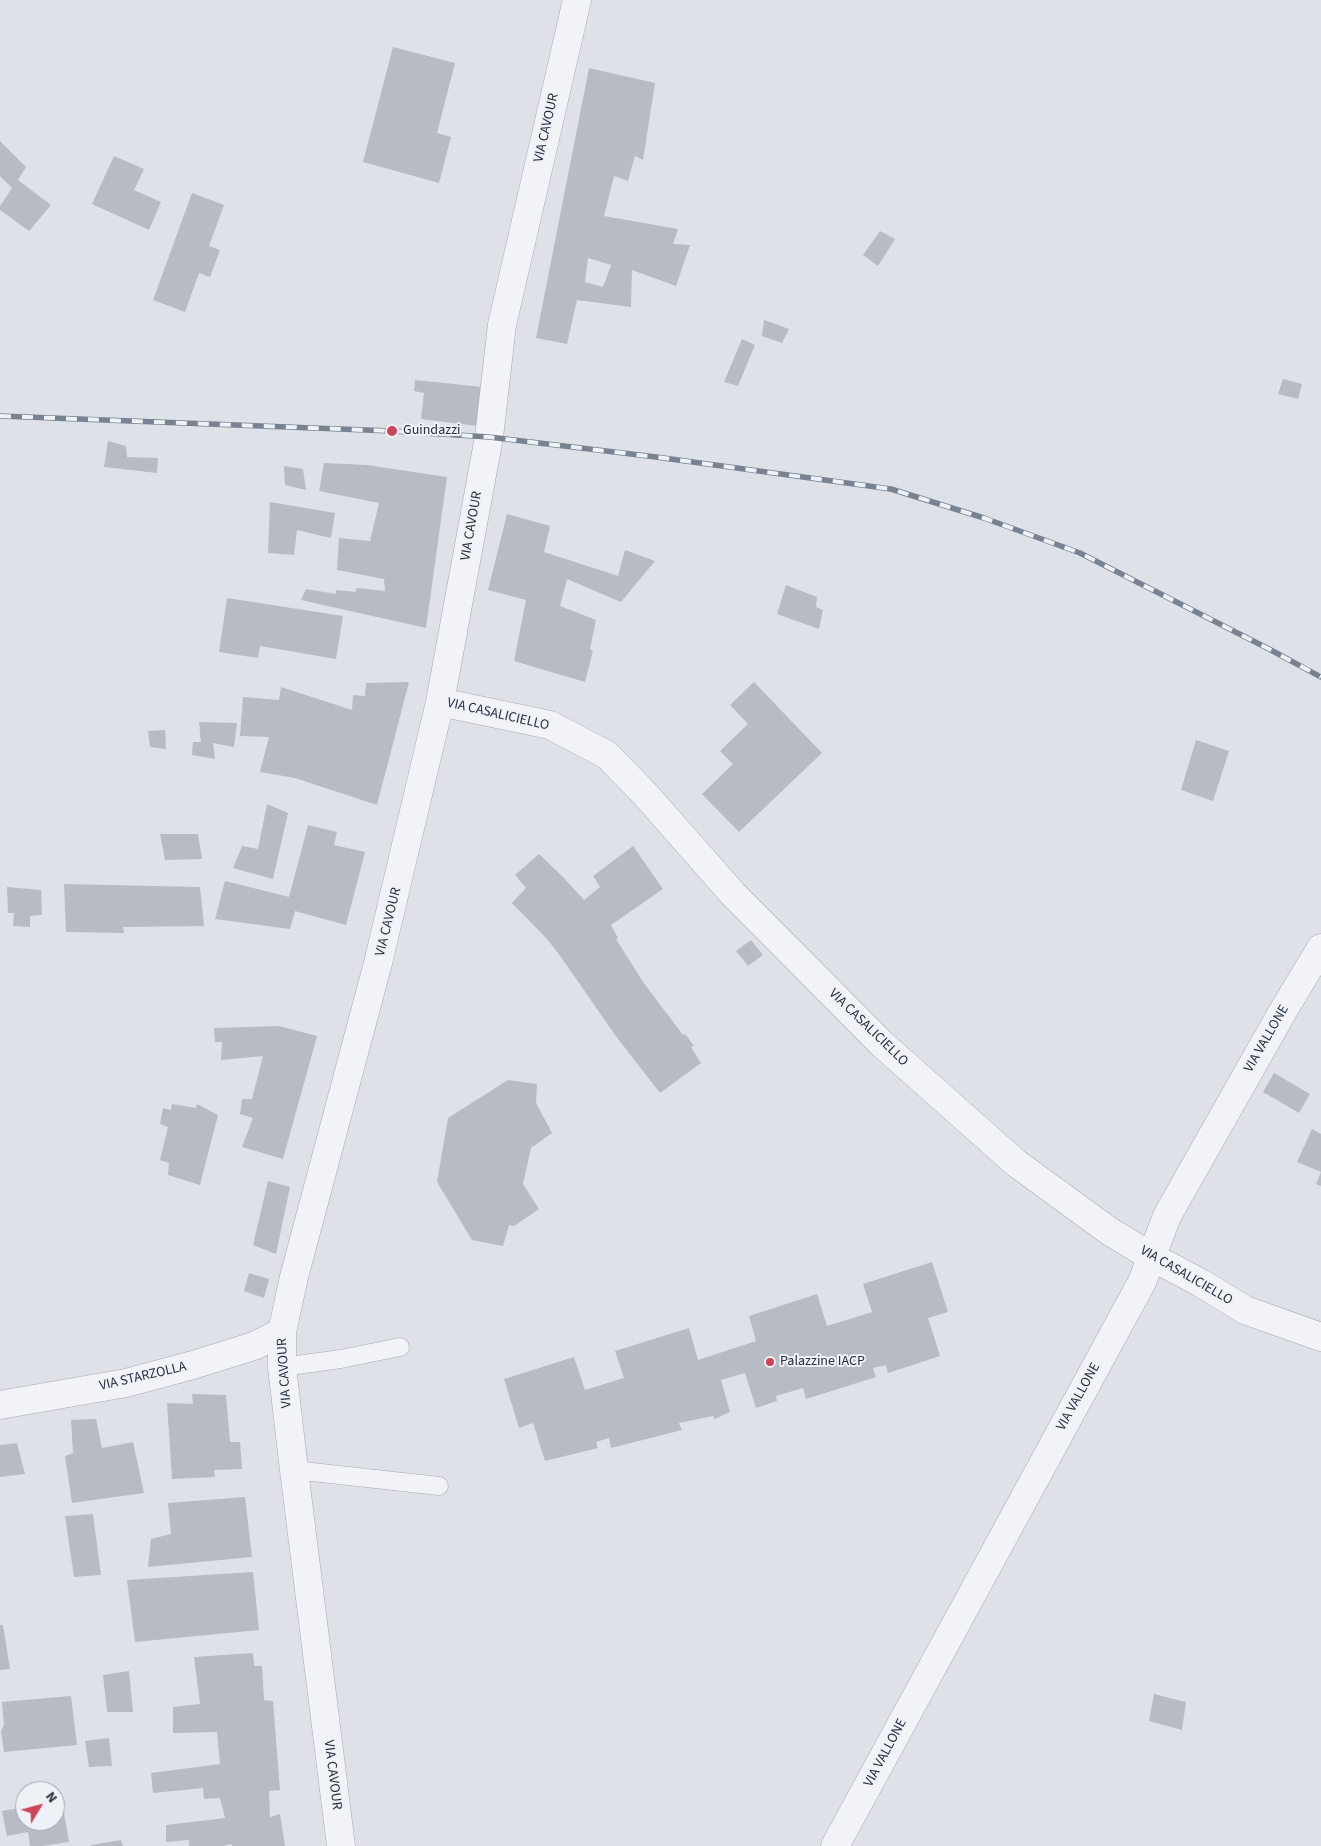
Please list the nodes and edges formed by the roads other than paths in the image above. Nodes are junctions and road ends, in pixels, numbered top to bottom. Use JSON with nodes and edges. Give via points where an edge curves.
{"nodes":[{"id":1,"x":577,"y":0,"type":"edge"},
{"id":2,"x":440,"y":702,"type":"junction"},
{"id":3,"x":1321,"y":948,"type":"edge"},
{"id":4,"x":1152,"y":1257,"type":"junction"},
{"id":5,"x":282,"y":1332,"type":"junction"},
{"id":6,"x":1321,"y":1337,"type":"edge"},
{"id":7,"x":400,"y":1347,"type":"dead end"},
{"id":8,"x":282,"y":1367,"type":"junction"},
{"id":9,"x":0,"y":1405,"type":"edge"},
{"id":10,"x":294,"y":1470,"type":"junction"},
{"id":11,"x":438,"y":1486,"type":"dead end"},
{"id":12,"x":341,"y":1846,"type":"edge"},
{"id":13,"x":836,"y":1846,"type":"edge"}],
"edges":[{"from":1,"to":2,"type":"street","name":"VIA CAVOUR","via":[[502,325],[489,437]]},
{"from":2,"to":4,"type":"street","name":"VIA CASALICIELLO","via":[[550,725],[607,755],[733,894],[882,1044],[1016,1163],[1109,1232]]},
{"from":2,"to":5,"type":"street","name":"VIA CAVOUR","via":[[378,963]]},
{"from":3,"to":4,"type":"street","name":"VIA VALLONE","via":[[1167,1216]]},
{"from":4,"to":6,"type":"street","name":"VIA CASALICIELLO","via":[[1245,1310]]},
{"from":4,"to":13,"type":"street","name":"VIA VALLONE","via":[[1142,1282]]},
{"from":5,"to":8,"type":"street","name":"VIA CAVOUR"},
{"from":5,"to":9,"type":"street","name":"VIA STARZOLLA","via":[[254,1346],[126,1383]]},
{"from":7,"to":8,"type":"lane"},
{"from":8,"to":10,"type":"street","name":"VIA CAVOUR"},
{"from":10,"to":11,"type":"lane"},
{"from":10,"to":12,"type":"street","name":"VIA CAVOUR"}]}
